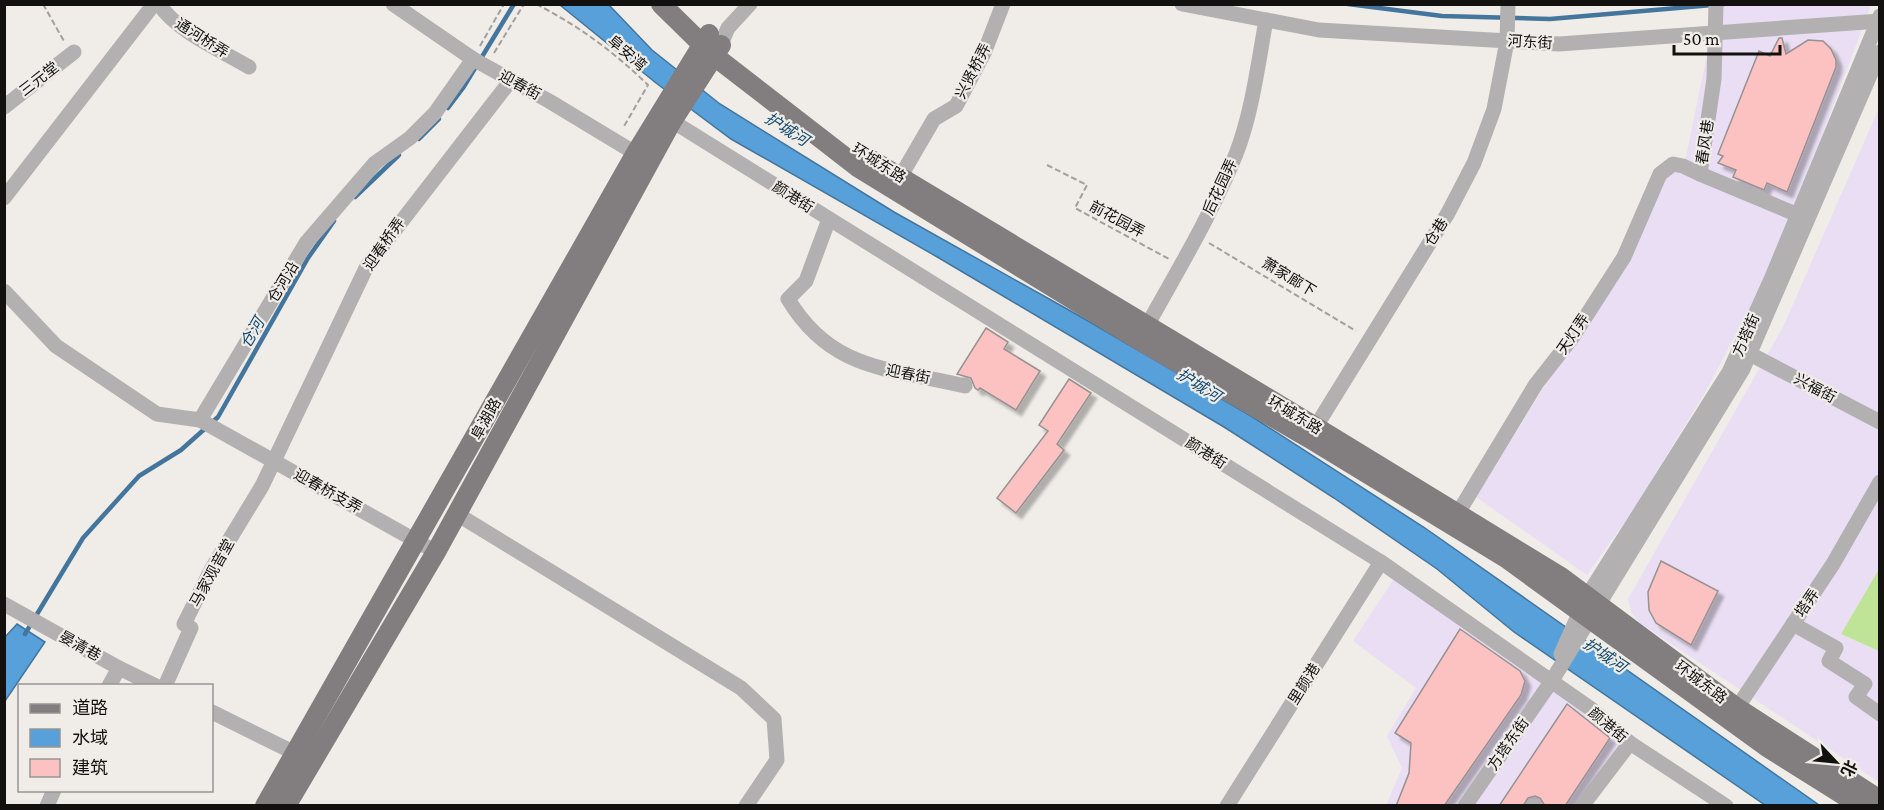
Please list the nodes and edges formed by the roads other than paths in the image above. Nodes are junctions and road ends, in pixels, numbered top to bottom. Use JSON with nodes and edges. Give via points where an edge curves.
{"nodes":[{"id":1,"x":154,"y":4,"type":"edge"},
{"id":2,"x":159,"y":4,"type":"edge"},
{"id":3,"x":393,"y":4,"type":"edge"},
{"id":4,"x":661,"y":4,"type":"edge"},
{"id":5,"x":677,"y":4,"type":"edge"},
{"id":6,"x":750,"y":4,"type":"edge"},
{"id":7,"x":1003,"y":4,"type":"edge"},
{"id":8,"x":1182,"y":4,"type":"edge"},
{"id":9,"x":1508,"y":4,"type":"edge"},
{"id":10,"x":1716,"y":4,"type":"edge"},
{"id":11,"x":1879,"y":19,"type":"edge"},
{"id":12,"x":1266,"y":20,"type":"junction"},
{"id":13,"x":1714,"y":33,"type":"junction"},
{"id":14,"x":714,"y":41,"type":"junction"},
{"id":15,"x":1507,"y":41,"type":"junction"},
{"id":16,"x":74,"y":52,"type":"dead end"},
{"id":17,"x":1880,"y":52,"type":"edge"},
{"id":18,"x":485,"y":66,"type":"junction"},
{"id":19,"x":249,"y":68,"type":"dead end"},
{"id":20,"x":511,"y":80,"type":"junction"},
{"id":21,"x":4,"y":106,"type":"edge"},
{"id":22,"x":673,"y":110,"type":"junction"},
{"id":23,"x":643,"y":158,"type":"junction"},
{"id":24,"x":1700,"y":174,"type":"junction"},
{"id":25,"x":897,"y":183,"type":"junction"},
{"id":26,"x":4,"y":198,"type":"edge"},
{"id":27,"x":1798,"y":215,"type":"junction"},
{"id":28,"x":829,"y":219,"type":"junction"},
{"id":29,"x":4,"y":291,"type":"edge"},
{"id":30,"x":1142,"y":333,"type":"junction"},
{"id":31,"x":1750,"y":354,"type":"junction"},
{"id":32,"x":965,"y":387,"type":"dead end"},
{"id":33,"x":200,"y":420,"type":"junction"},
{"id":34,"x":1880,"y":422,"type":"edge"},
{"id":35,"x":1311,"y":432,"type":"junction"},
{"id":36,"x":274,"y":461,"type":"junction"},
{"id":37,"x":1880,"y":482,"type":"edge"},
{"id":38,"x":457,"y":514,"type":"junction"},
{"id":39,"x":1454,"y":520,"type":"junction"},
{"id":40,"x":417,"y":541,"type":"junction"},
{"id":41,"x":436,"y":552,"type":"junction"},
{"id":42,"x":1381,"y":562,"type":"junction"},
{"id":43,"x":4,"y":604,"type":"edge"},
{"id":44,"x":1589,"y":608,"type":"junction"},
{"id":45,"x":1793,"y":624,"type":"junction"},
{"id":46,"x":1574,"y":635,"type":"joint"},
{"id":47,"x":119,"y":668,"type":"junction"},
{"id":48,"x":1551,"y":682,"type":"junction"},
{"id":49,"x":111,"y":684,"type":"edge"},
{"id":50,"x":152,"y":684,"type":"edge"},
{"id":51,"x":166,"y":684,"type":"edge"},
{"id":52,"x":213,"y":712,"type":"edge"},
{"id":53,"x":1733,"y":714,"type":"junction"},
{"id":54,"x":1880,"y":714,"type":"edge"},
{"id":55,"x":1630,"y":743,"type":"junction"},
{"id":56,"x":303,"y":757,"type":"junction"},
{"id":57,"x":53,"y":792,"type":"edge"},
{"id":58,"x":1880,"y":800,"type":"edge"},
{"id":59,"x":47,"y":806,"type":"edge"},
{"id":60,"x":266,"y":806,"type":"edge"},
{"id":61,"x":286,"y":806,"type":"edge"},
{"id":62,"x":746,"y":806,"type":"edge"},
{"id":63,"x":1227,"y":806,"type":"edge"},
{"id":64,"x":1465,"y":806,"type":"edge"},
{"id":65,"x":1582,"y":806,"type":"edge"},
{"id":66,"x":1726,"y":806,"type":"edge"},
{"id":67,"x":1861,"y":806,"type":"edge"}],
"edges":[{"from":1,"to":26,"type":"street"},
{"from":2,"to":19,"type":"street","name":"通河桥弄","via":[[166,16]]},
{"from":3,"to":18,"type":"street","name":"迎春街"},
{"from":4,"to":14,"type":"main road"},
{"from":5,"to":14,"type":"main road"},
{"from":6,"to":14,"type":"street"},
{"from":7,"to":25,"type":"street","name":"兴贤桥弄","via":[[956,106],[934,119]]},
{"from":8,"to":12,"type":"street","name":"河东街"},
{"from":9,"to":15,"type":"street","name":"仓巷"},
{"from":10,"to":13,"type":"street","name":"春风巷"},
{"from":11,"to":13,"type":"street","name":"河东街"},
{"from":11,"to":27,"type":"street","name":"方塔街"},
{"from":12,"to":15,"type":"street","name":"河东街","via":[[1319,30]]},
{"from":12,"to":30,"type":"street","name":"后花园弄","via":[[1236,153]]},
{"from":13,"to":15,"type":"street","name":"河东街","via":[[1559,44]]},
{"from":13,"to":24,"type":"street","name":"春风巷","via":[[1714,79]]},
{"from":14,"to":22,"type":"main road","name":"阜湖路"},
{"from":14,"to":25,"type":"main road","name":"环城东路","via":[[859,168]]},
{"from":15,"to":35,"type":"street","name":"仓巷","via":[[1494,109],[1474,163],[1448,213]]},
{"from":16,"to":21,"type":"street","name":"三元堂"},
{"from":17,"to":31,"type":"street","name":"方塔街"},
{"from":18,"to":20,"type":"street","name":"迎春街"},
{"from":18,"to":33,"type":"street","name":"仓河沿","via":[[410,138],[375,163],[306,243]]},
{"from":20,"to":23,"type":"street","name":"迎春街"},
{"from":20,"to":36,"type":"street","name":"迎春桥弄","via":[[367,266]]},
{"from":22,"to":23,"type":"main road","name":"阜湖路"},
{"from":22,"to":28,"type":"street","name":"颜港街"},
{"from":23,"to":38,"type":"main road","name":"阜湖路"},
{"from":23,"to":40,"type":"main road","name":"阜湖路"},
{"from":24,"to":27,"type":"street","name":"春风巷"},
{"from":24,"to":39,"type":"street","name":"天灯弄","via":[[1673,164],[1660,174],[1624,257],[1572,338],[1536,384]]},
{"from":25,"to":30,"type":"main road","name":"环城东路"},
{"from":27,"to":44,"type":"street","name":"方塔街","via":[[1729,372]]},
{"from":28,"to":32,"type":"street","name":"迎春街","via":[[806,281],[788,299],[800,320],[832,350],[860,363]]},
{"from":28,"to":42,"type":"street","name":"颜港街"},
{"from":29,"to":33,"type":"street","via":[[56,346],[157,414]]},
{"from":30,"to":35,"type":"main road","name":"环城东路"},
{"from":31,"to":34,"type":"street","name":"兴福街"},
{"from":31,"to":44,"type":"street","name":"方塔街","via":[[1683,469]]},
{"from":33,"to":36,"type":"street","name":"迎春桥支弄"},
{"from":35,"to":39,"type":"main road","name":"环城东路"},
{"from":36,"to":40,"type":"street","name":"迎春桥支弄"},
{"from":36,"to":51,"type":"street","name":"马家观音堂","via":[[184,624],[191,628]]},
{"from":37,"to":45,"type":"street","name":"塔弄"},
{"from":38,"to":41,"type":"main road","name":"阜湖路"},
{"from":38,"to":62,"type":"street","via":[[741,688],[774,719],[777,760]]},
{"from":39,"to":44,"type":"main road","name":"环城东路","via":[[1506,558]]},
{"from":40,"to":41,"type":"street","name":"迎春桥支弄"},
{"from":40,"to":56,"type":"main road","name":"阜湖路"},
{"from":41,"to":56,"type":"main road","name":"阜湖路"},
{"from":42,"to":48,"type":"street","name":"颜港街"},
{"from":42,"to":63,"type":"street","name":"里颜港"},
{"from":43,"to":47,"type":"street","name":"晏清巷"},
{"from":44,"to":46,"type":"street","name":"方塔街"},
{"from":44,"to":53,"type":"main road","name":"环城东路"},
{"from":45,"to":53,"type":"street","name":"塔弄"},
{"from":45,"to":54,"type":"street","via":[[1836,648],[1829,661],[1865,684],[1856,697]]},
{"from":46,"to":48,"type":"street","name":"方塔东街"},
{"from":47,"to":49,"type":"street"},
{"from":47,"to":50,"type":"street","name":"晏清巷"},
{"from":48,"to":55,"type":"street","name":"颜港街","via":[[1594,711]]},
{"from":48,"to":64,"type":"street","name":"方塔东街"},
{"from":52,"to":56,"type":"street"},
{"from":53,"to":58,"type":"main road","name":"环城东路"},
{"from":53,"to":67,"type":"main road","name":"环城东路","via":[[1767,747]]},
{"from":55,"to":65,"type":"street"},
{"from":55,"to":66,"type":"street","name":"颜港街"},
{"from":56,"to":60,"type":"main road","name":"阜湖路"},
{"from":56,"to":61,"type":"main road","name":"阜湖路"},
{"from":57,"to":59,"type":"street"}]}
